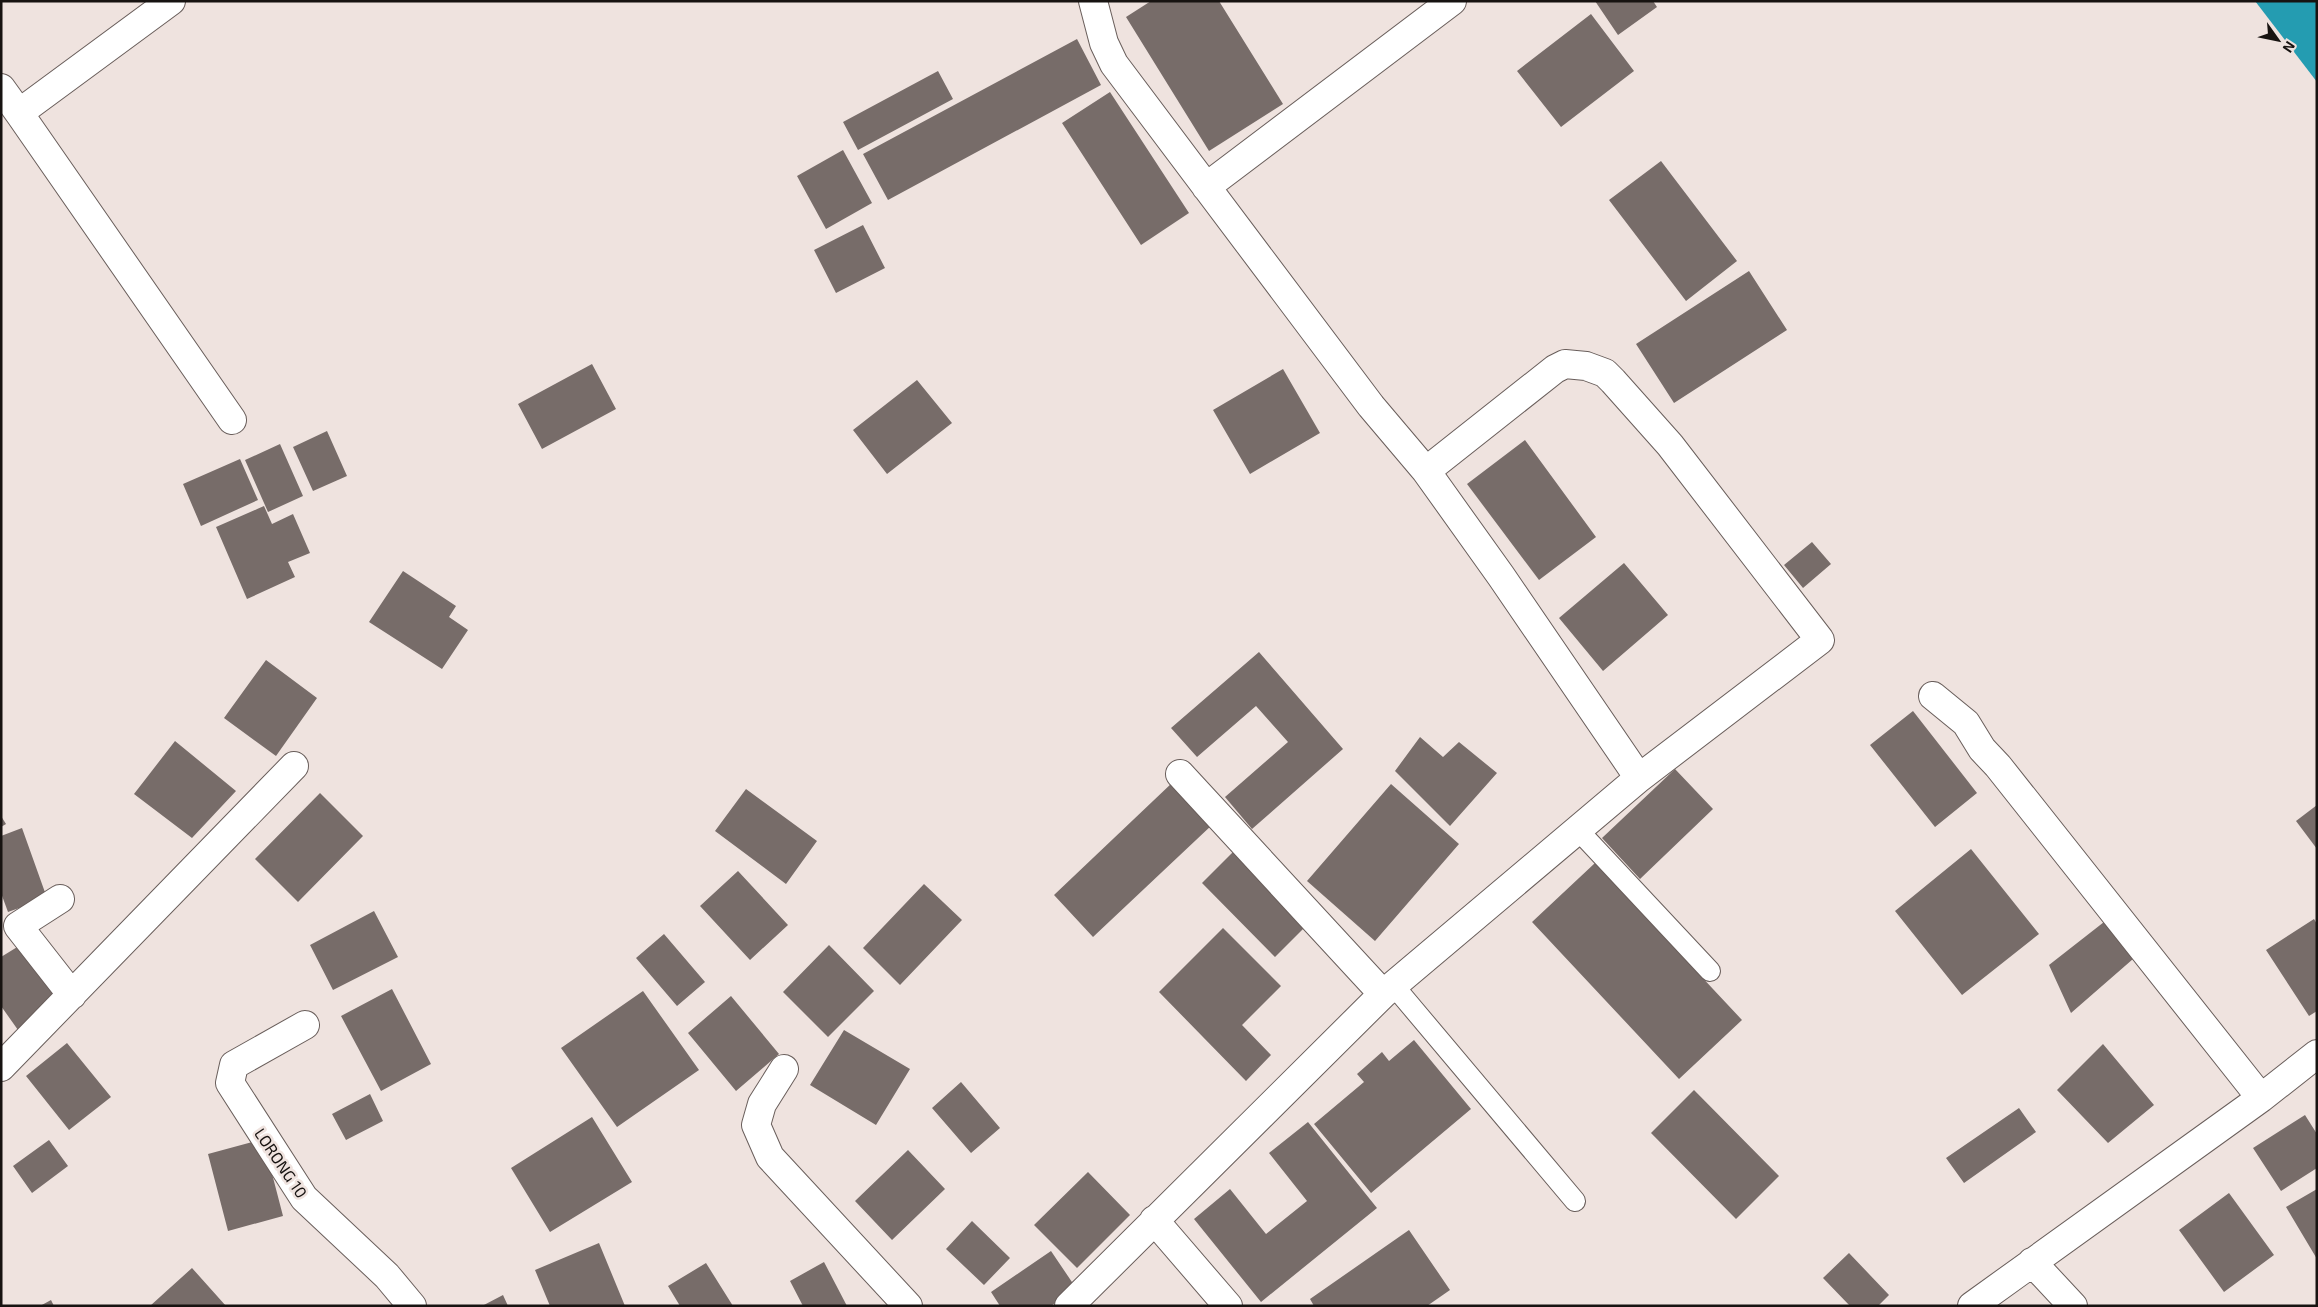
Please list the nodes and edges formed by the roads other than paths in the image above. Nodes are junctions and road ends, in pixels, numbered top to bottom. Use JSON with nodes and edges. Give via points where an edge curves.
{"nodes":[{"id":1,"x":171,"y":1,"type":"edge"},
{"id":2,"x":1093,"y":1,"type":"edge"},
{"id":3,"x":1452,"y":1,"type":"edge"},
{"id":4,"x":1,"y":88,"type":"edge"},
{"id":5,"x":19,"y":113,"type":"junction"},
{"id":6,"x":1206,"y":187,"type":"junction"},
{"id":7,"x":232,"y":420,"type":"dead end"},
{"id":8,"x":1426,"y":471,"type":"junction"},
{"id":9,"x":1933,"y":696,"type":"dead end"},
{"id":10,"x":294,"y":766,"type":"dead end"},
{"id":11,"x":1180,"y":774,"type":"dead end"},
{"id":12,"x":1639,"y":778,"type":"junction"},
{"id":13,"x":1578,"y":830,"type":"junction"},
{"id":14,"x":60,"y":898,"type":"dead end"},
{"id":15,"x":1710,"y":971,"type":"dead end"},
{"id":16,"x":1389,"y":990,"type":"junction"},
{"id":17,"x":72,"y":995,"type":"junction"},
{"id":18,"x":305,"y":1025,"type":"dead end"},
{"id":19,"x":2317,"y":1054,"type":"edge"},
{"id":20,"x":1,"y":1067,"type":"edge"},
{"id":21,"x":784,"y":1069,"type":"dead end"},
{"id":22,"x":2261,"y":1098,"type":"junction"},
{"id":23,"x":1576,"y":1201,"type":"dead end"},
{"id":24,"x":1154,"y":1220,"type":"junction"},
{"id":25,"x":2032,"y":1262,"type":"junction"},
{"id":26,"x":412,"y":1306,"type":"edge"},
{"id":27,"x":908,"y":1306,"type":"edge"},
{"id":28,"x":1069,"y":1306,"type":"edge"},
{"id":29,"x":1228,"y":1306,"type":"edge"},
{"id":30,"x":1972,"y":1306,"type":"edge"},
{"id":31,"x":2073,"y":1306,"type":"edge"}],
"edges":[{"from":1,"to":5,"type":"street"},
{"from":2,"to":6,"type":"street","via":[[1104,43],[1114,64]]},
{"from":3,"to":6,"type":"street"},
{"from":4,"to":5,"type":"street"},
{"from":5,"to":7,"type":"street"},
{"from":6,"to":8,"type":"street","via":[[1365,398]]},
{"from":8,"to":12,"type":"street"},
{"from":8,"to":12,"type":"street","via":[[1555,369],[1565,364],[1576,364],[1605,373],[1670,445],[1820,640]]},
{"from":9,"to":22,"type":"street","via":[[1966,723],[1982,749]]},
{"from":10,"to":17,"type":"street"},
{"from":11,"to":16,"type":"street"},
{"from":12,"to":13,"type":"street"},
{"from":13,"to":15,"type":"lane"},
{"from":13,"to":16,"type":"street"},
{"from":14,"to":17,"type":"street","via":[[18,926]]},
{"from":16,"to":23,"type":"lane"},
{"from":16,"to":24,"type":"street"},
{"from":17,"to":20,"type":"street"},
{"from":18,"to":26,"type":"street","name":"LORONG 10","via":[[234,1065],[230,1083],[304,1198],[387,1276]]},
{"from":19,"to":22,"type":"street"},
{"from":21,"to":27,"type":"street","via":[[762,1104],[756,1125],[770,1157]]},
{"from":22,"to":25,"type":"street"},
{"from":24,"to":28,"type":"street"},
{"from":24,"to":29,"type":"street"},
{"from":25,"to":30,"type":"street"},
{"from":25,"to":31,"type":"street"}]}
